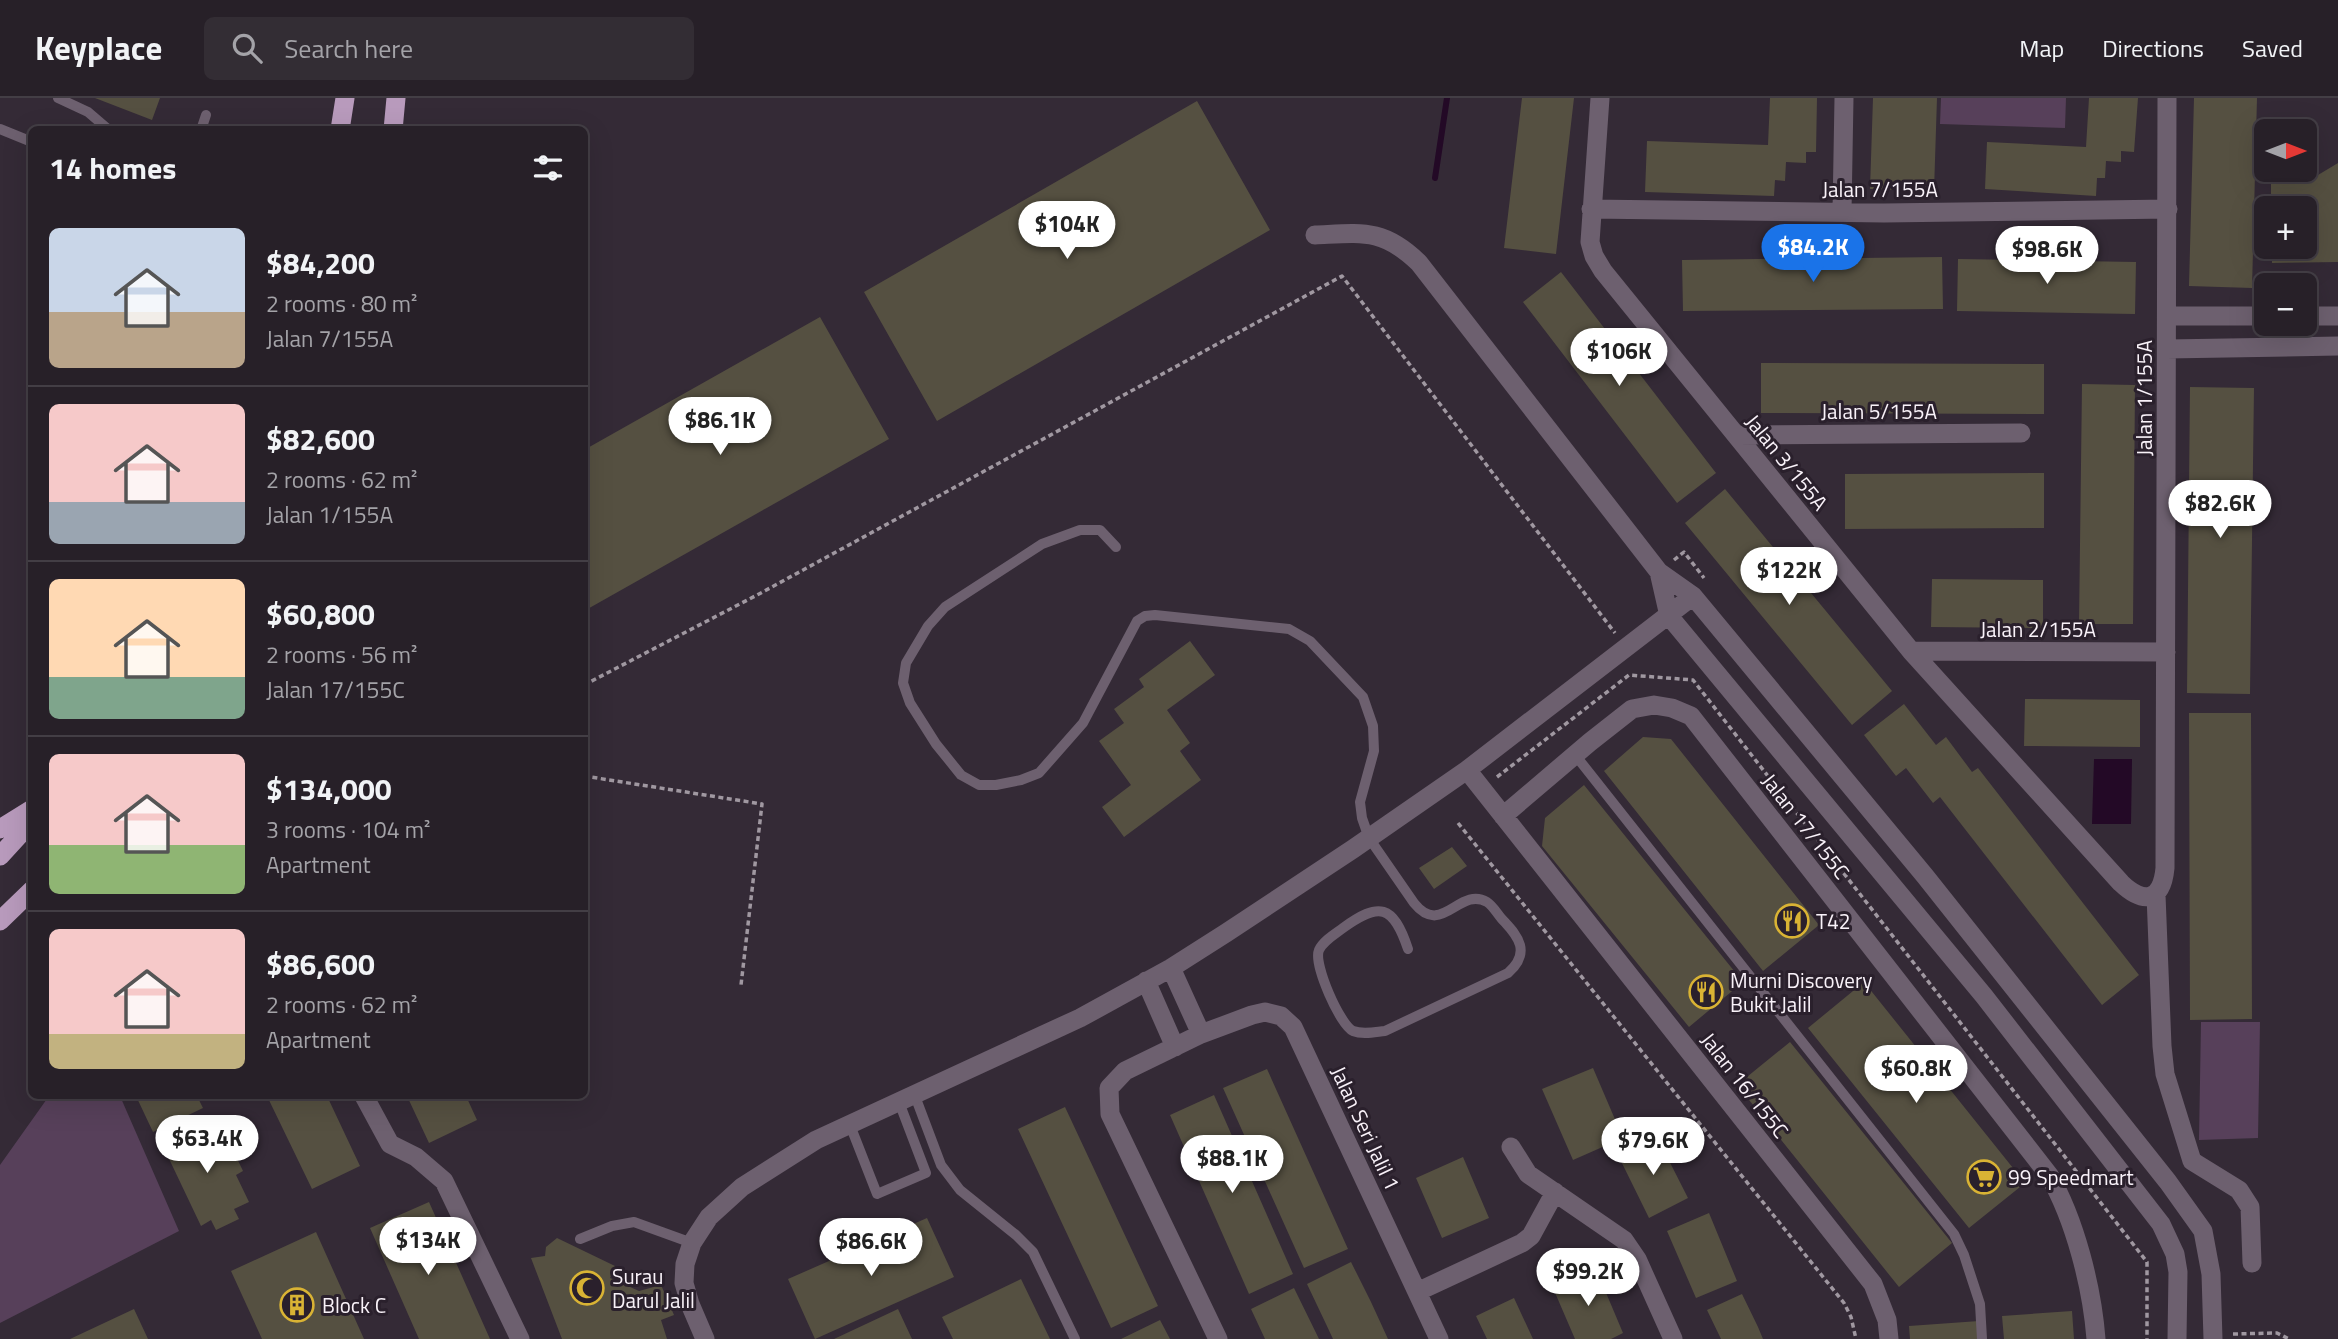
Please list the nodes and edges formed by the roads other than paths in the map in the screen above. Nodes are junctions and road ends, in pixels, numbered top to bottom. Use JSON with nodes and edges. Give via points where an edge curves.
{"nodes":[{"id":1,"x":58,"y":98,"type":"edge"},
{"id":2,"x":345,"y":98,"type":"edge"},
{"id":3,"x":396,"y":98,"type":"edge"},
{"id":4,"x":1600,"y":98,"type":"edge"},
{"id":5,"x":1844,"y":98,"type":"edge"},
{"id":6,"x":2167,"y":98,"type":"edge"},
{"id":7,"x":206,"y":115,"type":"dead end"},
{"id":8,"x":104,"y":126,"type":"edge"},
{"id":9,"x":202,"y":126,"type":"edge"},
{"id":10,"x":341,"y":126,"type":"edge"},
{"id":11,"x":393,"y":126,"type":"edge"},
{"id":12,"x":0,"y":129,"type":"edge"},
{"id":13,"x":28,"y":140,"type":"edge"},
{"id":14,"x":1591,"y":209,"type":"junction"},
{"id":15,"x":2168,"y":209,"type":"junction"},
{"id":16,"x":1842,"y":212,"type":"junction"},
{"id":17,"x":1315,"y":235,"type":"dead end"},
{"id":18,"x":2167,"y":316,"type":"junction"},
{"id":19,"x":2254,"y":316,"type":"edge"},
{"id":20,"x":2317,"y":316,"type":"edge"},
{"id":21,"x":2338,"y":316,"type":"edge"},
{"id":22,"x":2338,"y":346,"type":"edge"},
{"id":23,"x":2167,"y":349,"type":"junction"},
{"id":24,"x":2021,"y":433,"type":"dead end"},
{"id":25,"x":1737,"y":435,"type":"junction"},
{"id":26,"x":1116,"y":547,"type":"dead end"},
{"id":27,"x":1659,"y":572,"type":"junction"},
{"id":28,"x":1693,"y":596,"type":"junction"},
{"id":29,"x":1669,"y":616,"type":"junction"},
{"id":30,"x":1910,"y":651,"type":"junction"},
{"id":31,"x":2166,"y":652,"type":"junction"},
{"id":32,"x":1576,"y":756,"type":"junction"},
{"id":33,"x":1467,"y":770,"type":"junction"},
{"id":34,"x":28,"y":812,"type":"edge"},
{"id":35,"x":1503,"y":816,"type":"junction"},
{"id":36,"x":28,"y":825,"type":"edge"},
{"id":37,"x":0,"y":829,"type":"edge"},
{"id":38,"x":1369,"y":838,"type":"junction"},
{"id":39,"x":0,"y":856,"type":"edge"},
{"id":40,"x":28,"y":894,"type":"edge"},
{"id":41,"x":2151,"y":896,"type":"junction"},
{"id":42,"x":0,"y":921,"type":"edge"},
{"id":43,"x":1408,"y":949,"type":"dead end"},
{"id":44,"x":1171,"y":968,"type":"junction"},
{"id":45,"x":1146,"y":981,"type":"junction"},
{"id":46,"x":1201,"y":1034,"type":"junction"},
{"id":47,"x":1175,"y":1047,"type":"junction"},
{"id":48,"x":366,"y":1099,"type":"edge"},
{"id":49,"x":907,"y":1099,"type":"junction"},
{"id":50,"x":850,"y":1125,"type":"junction"},
{"id":51,"x":1511,"y":1147,"type":"dead end"},
{"id":52,"x":1555,"y":1192,"type":"junction"},
{"id":53,"x":580,"y":1239,"type":"dead end"},
{"id":54,"x":692,"y":1244,"type":"junction"},
{"id":55,"x":2252,"y":1263,"type":"dead end"},
{"id":56,"x":1417,"y":1292,"type":"junction"},
{"id":57,"x":2213,"y":1336,"type":"edge"},
{"id":58,"x":520,"y":1339,"type":"edge"},
{"id":59,"x":705,"y":1339,"type":"edge"},
{"id":60,"x":1075,"y":1339,"type":"edge"},
{"id":61,"x":1218,"y":1339,"type":"edge"},
{"id":62,"x":1440,"y":1339,"type":"edge"},
{"id":63,"x":1673,"y":1339,"type":"edge"},
{"id":64,"x":1889,"y":1339,"type":"edge"},
{"id":65,"x":1982,"y":1339,"type":"edge"},
{"id":66,"x":2096,"y":1339,"type":"edge"},
{"id":67,"x":2178,"y":1339,"type":"edge"}],
"edges":[{"from":1,"to":8,"type":"lane","via":[[88,112]]},
{"from":2,"to":10,"type":"highway"},
{"from":3,"to":11,"type":"highway"},
{"from":4,"to":14,"type":"street","name":"Jalan 3/155A"},
{"from":5,"to":16,"type":"street"},
{"from":6,"to":15,"type":"street","name":"Jalan 1/155A"},
{"from":7,"to":9,"type":"lane"},
{"from":12,"to":13,"type":"lane"},
{"from":14,"to":16,"type":"street","name":"Jalan 7/155A"},
{"from":14,"to":25,"type":"street","name":"Jalan 3/155A","via":[[1590,242],[1603,271]]},
{"from":15,"to":16,"type":"street","name":"Jalan 7/155A"},
{"from":15,"to":18,"type":"street","name":"Jalan 1/155A"},
{"from":17,"to":27,"type":"street","via":[[1368,233],[1404,248]]},
{"from":18,"to":19,"type":"street"},
{"from":18,"to":23,"type":"street","name":"Jalan 1/155A"},
{"from":20,"to":21,"type":"street"},
{"from":22,"to":23,"type":"street"},
{"from":23,"to":31,"type":"street","name":"Jalan 1/155A"},
{"from":24,"to":25,"type":"street","name":"Jalan 5/155A"},
{"from":25,"to":30,"type":"street","name":"Jalan 3/155A"},
{"from":26,"to":38,"type":"lane","via":[[1100,530],[1080,530],[1042,544],[945,607],[928,626],[906,663],[903,683],[910,703],[961,775],[979,785],[996,785],[1039,773],[1083,723],[1138,621],[1145,616],[1289,629],[1310,641],[1363,697],[1373,726],[1374,751],[1360,802]]},
{"from":27,"to":28,"type":"street"},
{"from":27,"to":29,"type":"street"},
{"from":28,"to":29,"type":"street"},
{"from":28,"to":57,"type":"street","via":[[1925,876],[2193,1216],[2203,1231],[2211,1273]]},
{"from":29,"to":33,"type":"street"},
{"from":29,"to":67,"type":"street","via":[[1984,996],[2161,1224],[2178,1272]]},
{"from":30,"to":31,"type":"street","name":"Jalan 2/155A"},
{"from":30,"to":41,"type":"street","name":"Jalan 3/155A","via":[[2121,883],[2131,893]]},
{"from":31,"to":41,"type":"street","name":"Jalan 1/155A","via":[[2165,868],[2163,884]]},
{"from":32,"to":35,"type":"street","name":"Jalan 17/155C"},
{"from":32,"to":65,"type":"lane","via":[[1954,1234],[1980,1304]]},
{"from":32,"to":66,"type":"street","name":"Jalan 17/155C","via":[[1632,709],[1654,705],[1691,716],[2049,1175],[2089,1284]]},
{"from":33,"to":35,"type":"street","name":"Jalan 16/155C"},
{"from":33,"to":38,"type":"street"},
{"from":34,"to":37,"type":"highway"},
{"from":35,"to":64,"type":"street","name":"Jalan 16/155C","via":[[1873,1284]]},
{"from":36,"to":39,"type":"highway"},
{"from":38,"to":43,"type":"lane","via":[[1422,913],[1440,915],[1468,901],[1488,902],[1514,934],[1520,955],[1508,973],[1385,1031],[1351,1030],[1342,1021],[1319,968],[1319,949],[1359,916],[1377,911],[1395,920]]},
{"from":38,"to":44,"type":"street"},
{"from":40,"to":42,"type":"highway"},
{"from":41,"to":55,"type":"street","name":"Jalan 1/155A","via":[[2165,1074],[2192,1161],[2239,1190],[2250,1207]]},
{"from":44,"to":45,"type":"street"},
{"from":44,"to":46,"type":"street"},
{"from":45,"to":47,"type":"street"},
{"from":45,"to":49,"type":"street","via":[[1080,1018]]},
{"from":46,"to":47,"type":"street","name":"Jalan Seri Jalil 1"},
{"from":46,"to":56,"type":"street","name":"Jalan Seri Jalil 1","via":[[1265,1012],[1281,1016],[1293,1027]]},
{"from":47,"to":61,"type":"street","name":"Jalan Seri Jalil 1","via":[[1114,1081],[1109,1088],[1110,1114]]},
{"from":48,"to":58,"type":"street","via":[[390,1144],[416,1157],[444,1181]]},
{"from":49,"to":50,"type":"street"},
{"from":49,"to":50,"type":"lane","via":[[926,1173],[877,1194]]},
{"from":49,"to":60,"type":"lane","via":[[941,1165],[960,1190],[1033,1252]]},
{"from":50,"to":54,"type":"street","via":[[816,1140],[742,1187],[709,1217]]},
{"from":51,"to":52,"type":"street","via":[[1528,1174]]},
{"from":52,"to":56,"type":"street","via":[[1531,1236],[1522,1243]]},
{"from":52,"to":63,"type":"street","via":[[1624,1240]]},
{"from":53,"to":54,"type":"lane","via":[[634,1222]]},
{"from":54,"to":59,"type":"street","via":[[684,1283]]},
{"from":56,"to":62,"type":"street","name":"Jalan Seri Jalil 1"}]}
